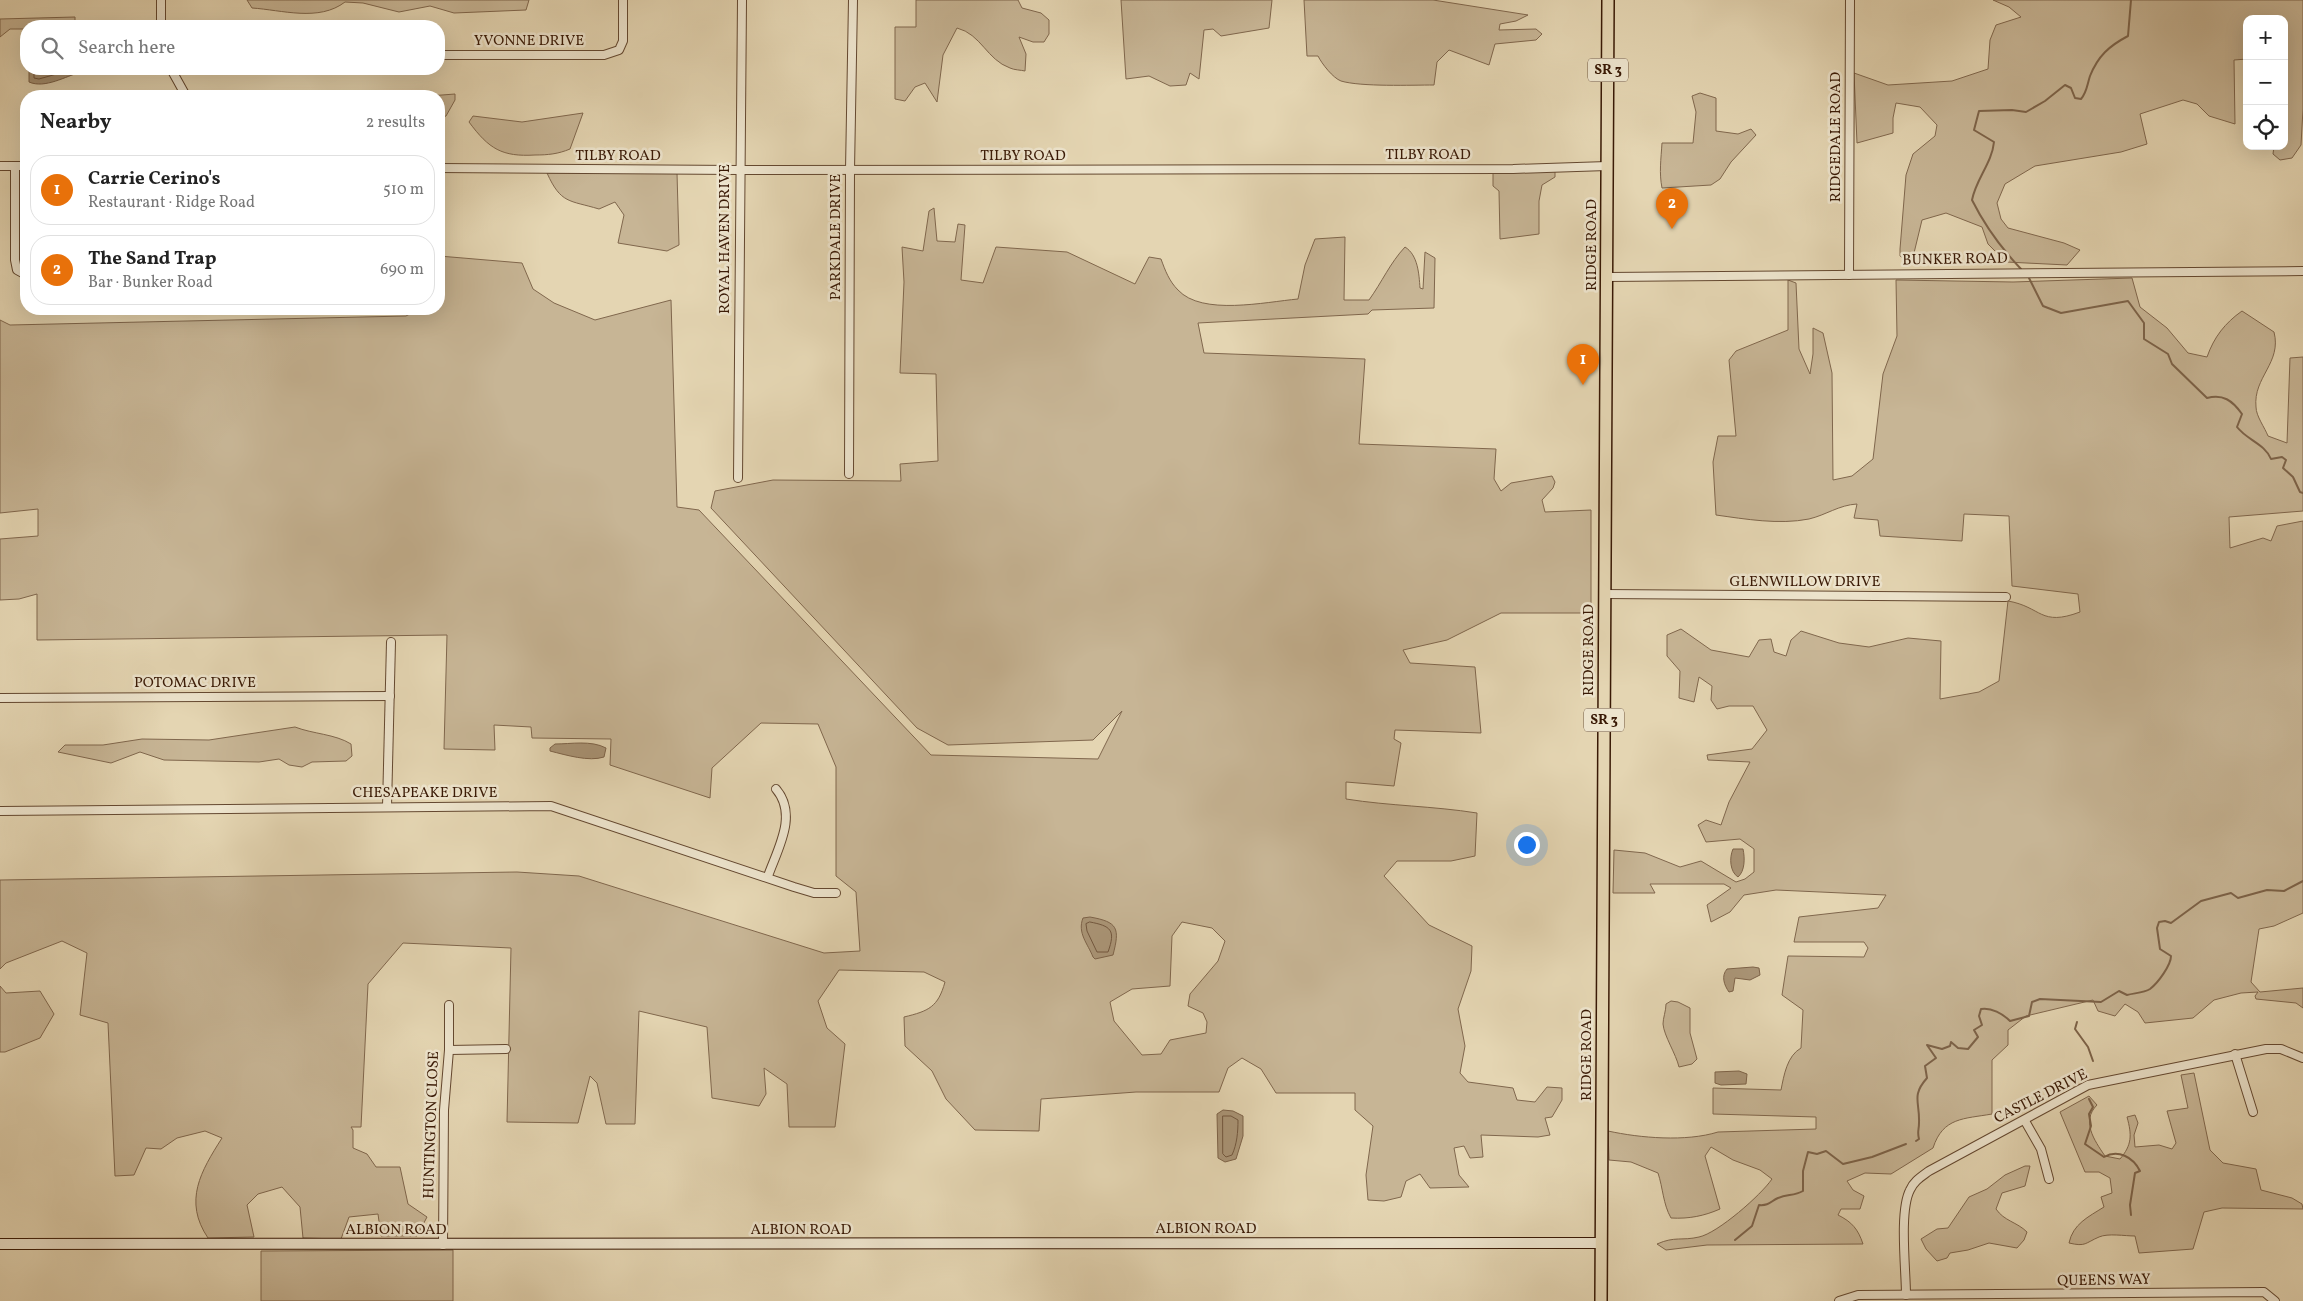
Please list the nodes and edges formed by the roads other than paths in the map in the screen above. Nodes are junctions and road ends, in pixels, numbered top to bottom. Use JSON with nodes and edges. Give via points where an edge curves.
{"nodes":[{"id":1,"x":161,"y":0,"type":"edge"},
{"id":2,"x":623,"y":0,"type":"edge"},
{"id":3,"x":742,"y":0,"type":"edge"},
{"id":4,"x":853,"y":0,"type":"edge"},
{"id":5,"x":1608,"y":0,"type":"edge"},
{"id":6,"x":1850,"y":0,"type":"edge"},
{"id":7,"x":161,"y":20,"type":"edge"},
{"id":8,"x":445,"y":55,"type":"edge"},
{"id":9,"x":174,"y":75,"type":"edge"},
{"id":10,"x":183,"y":90,"type":"edge"},
{"id":11,"x":0,"y":166,"type":"edge"},
{"id":12,"x":15,"y":166,"type":"junction"},
{"id":13,"x":20,"y":166,"type":"edge"},
{"id":14,"x":1607,"y":166,"type":"junction"},
{"id":15,"x":445,"y":168,"type":"edge"},
{"id":16,"x":739,"y":170,"type":"junction"},
{"id":17,"x":850,"y":170,"type":"junction"},
{"id":18,"x":2303,"y":271,"type":"edge"},
{"id":19,"x":20,"y":272,"type":"edge"},
{"id":20,"x":1849,"y":275,"type":"junction"},
{"id":21,"x":1607,"y":276,"type":"junction"},
{"id":22,"x":849,"y":474,"type":"dead end"},
{"id":23,"x":738,"y":478,"type":"dead end"},
{"id":24,"x":1604,"y":594,"type":"junction"},
{"id":25,"x":2006,"y":597,"type":"dead end"},
{"id":26,"x":391,"y":642,"type":"dead end"},
{"id":27,"x":390,"y":696,"type":"junction"},
{"id":28,"x":0,"y":698,"type":"edge"},
{"id":29,"x":776,"y":789,"type":"dead end"},
{"id":30,"x":387,"y":806,"type":"junction"},
{"id":31,"x":0,"y":811,"type":"edge"},
{"id":32,"x":768,"y":876,"type":"junction"},
{"id":33,"x":836,"y":893,"type":"dead end"},
{"id":34,"x":449,"y":1006,"type":"dead end"},
{"id":35,"x":506,"y":1049,"type":"dead end"},
{"id":36,"x":449,"y":1050,"type":"junction"},
{"id":37,"x":2235,"y":1054,"type":"junction"},
{"id":38,"x":2303,"y":1058,"type":"edge"},
{"id":39,"x":2253,"y":1112,"type":"dead end"},
{"id":40,"x":2025,"y":1120,"type":"junction"},
{"id":41,"x":2049,"y":1180,"type":"dead end"},
{"id":42,"x":1601,"y":1243,"type":"junction"},
{"id":43,"x":0,"y":1244,"type":"edge"},
{"id":44,"x":443,"y":1245,"type":"junction"},
{"id":45,"x":1906,"y":1296,"type":"junction"},
{"id":46,"x":2041,"y":1298,"type":"edge"},
{"id":47,"x":1601,"y":1301,"type":"edge"},
{"id":48,"x":1839,"y":1301,"type":"edge"},
{"id":49,"x":2275,"y":1301,"type":"edge"}],
"edges":[{"from":1,"to":7,"type":"street"},
{"from":2,"to":8,"type":"street","name":"YVONNE DRIVE","via":[[623,41],[618,50],[604,55]]},
{"from":3,"to":16,"type":"street","name":"ROYAL HAVEN DRIVE"},
{"from":4,"to":17,"type":"street","name":"PARKDALE DRIVE"},
{"from":5,"to":14,"type":"main road","name":"RIDGE ROAD","number":"SR 3"},
{"from":6,"to":20,"type":"street","name":"RIDGEDALE ROAD"},
{"from":9,"to":10,"type":"street"},
{"from":11,"to":12,"type":"street"},
{"from":12,"to":13,"type":"street"},
{"from":12,"to":19,"type":"street","via":[[15,260]]},
{"from":14,"to":17,"type":"street","name":"TILBY ROAD"},
{"from":14,"to":21,"type":"main road","name":"RIDGE ROAD","number":"SR 3"},
{"from":15,"to":16,"type":"street","name":"TILBY ROAD"},
{"from":16,"to":17,"type":"street","name":"TILBY ROAD"},
{"from":16,"to":23,"type":"street","name":"ROYAL HAVEN DRIVE"},
{"from":17,"to":22,"type":"street","name":"PARKDALE DRIVE"},
{"from":18,"to":20,"type":"street","name":"BUNKER ROAD"},
{"from":20,"to":21,"type":"street","name":"BUNKER ROAD"},
{"from":21,"to":24,"type":"main road","name":"RIDGE ROAD","number":"SR 3"},
{"from":24,"to":25,"type":"street","name":"GLENWILLOW DRIVE"},
{"from":24,"to":42,"type":"main road","name":"RIDGE ROAD","number":"SR 3"},
{"from":26,"to":27,"type":"street"},
{"from":27,"to":28,"type":"street","name":"POTOMAC DRIVE"},
{"from":27,"to":30,"type":"street"},
{"from":29,"to":32,"type":"street","via":[[784,799],[788,820]]},
{"from":30,"to":31,"type":"street","name":"CHESAPEAKE DRIVE"},
{"from":30,"to":32,"type":"street","name":"CHESAPEAKE DRIVE","via":[[551,806]]},
{"from":32,"to":33,"type":"street","name":"CHESAPEAKE DRIVE","via":[[814,893]]},
{"from":34,"to":36,"type":"street","name":"HUNTINGTON CLOSE"},
{"from":35,"to":36,"type":"street"},
{"from":36,"to":44,"type":"street","name":"HUNTINGTON CLOSE","via":[[444,1110]]},
{"from":37,"to":38,"type":"street","name":"CASTLE DRIVE","via":[[2282,1049]]},
{"from":37,"to":39,"type":"street"},
{"from":37,"to":40,"type":"street","name":"CASTLE DRIVE","via":[[2088,1085]]},
{"from":40,"to":41,"type":"street","via":[[2041,1149]]},
{"from":40,"to":45,"type":"street","name":"CASTLE DRIVE","via":[[1918,1178],[1909,1191],[1905,1212]]},
{"from":42,"to":44,"type":"street","name":"ALBION ROAD"},
{"from":42,"to":47,"type":"main road","name":"RIDGE ROAD","number":"SR 3"},
{"from":43,"to":44,"type":"street","name":"ALBION ROAD"},
{"from":45,"to":46,"type":"street","name":"QUEENS WAY"},
{"from":45,"to":48,"type":"street","name":"QUEENS WAY","via":[[1858,1296]]},
{"from":46,"to":49,"type":"street","name":"QUEENS WAY","via":[[2264,1292]]}]}
